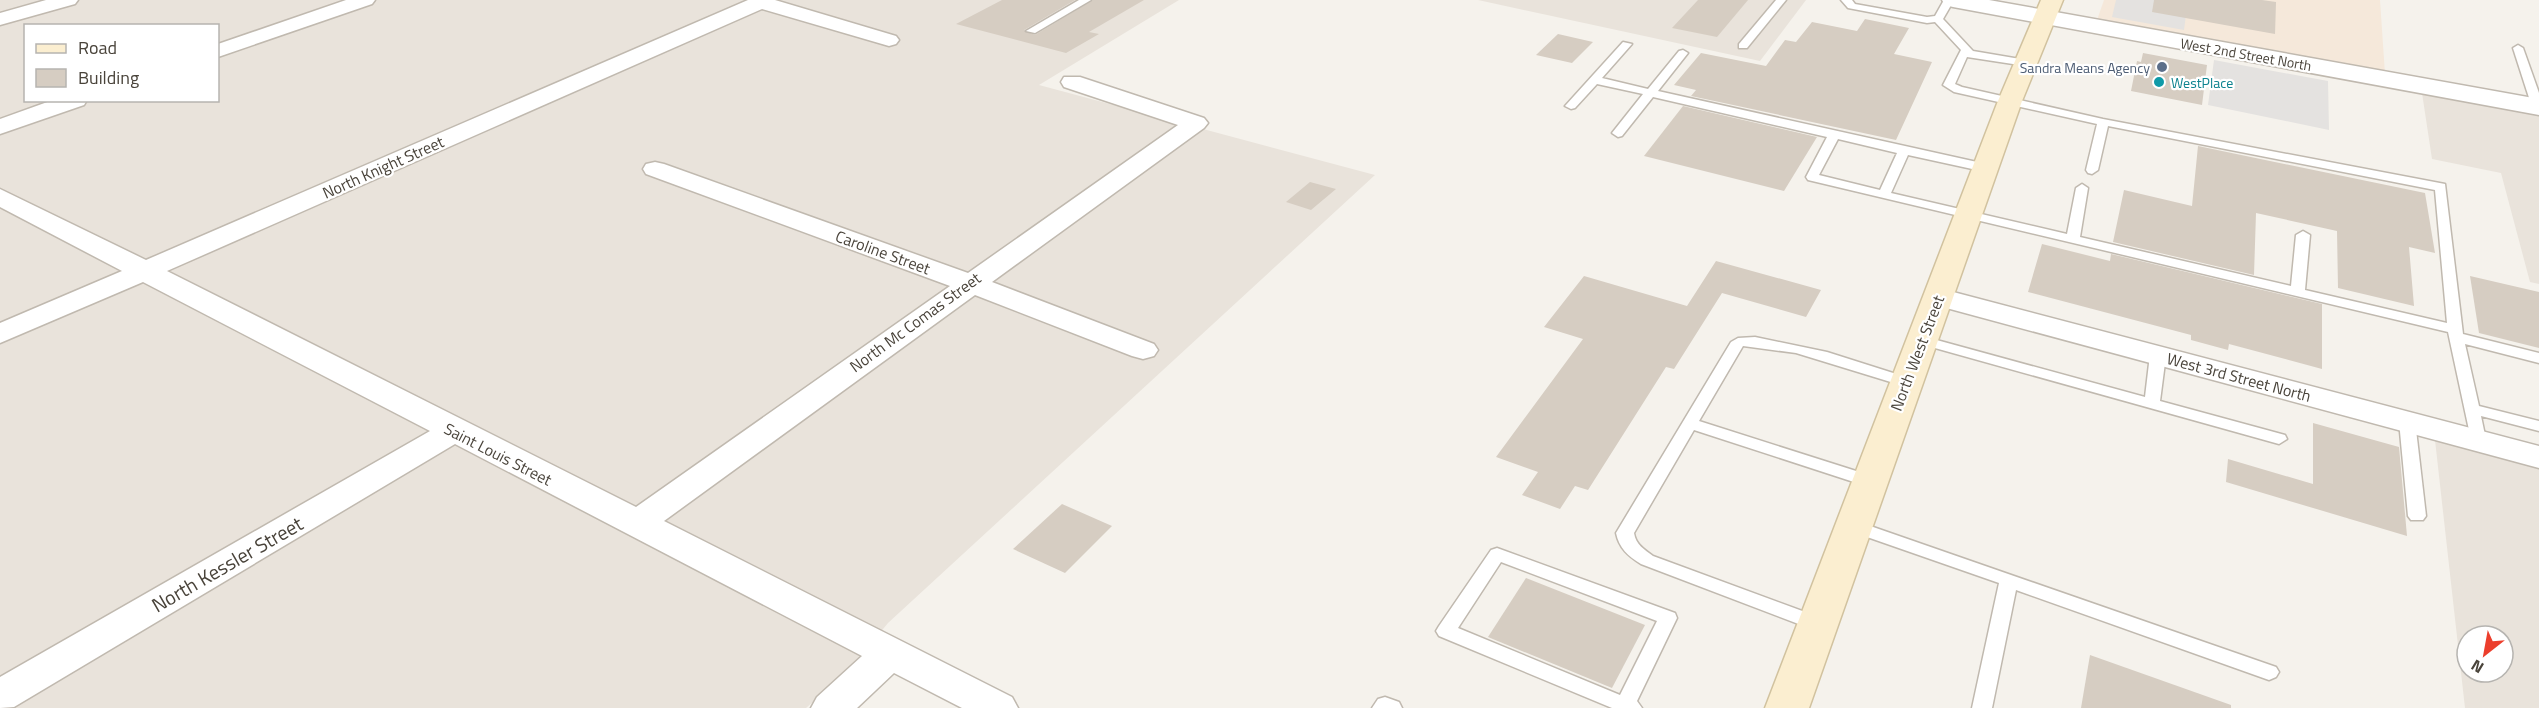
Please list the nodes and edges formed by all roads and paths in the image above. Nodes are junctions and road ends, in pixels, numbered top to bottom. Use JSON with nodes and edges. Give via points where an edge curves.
{"nodes":[{"id":1,"x":68,"y":0,"type":"edge"},
{"id":2,"x":365,"y":0,"type":"edge"},
{"id":3,"x":1086,"y":0,"type":"edge"},
{"id":4,"x":1781,"y":0,"type":"edge"},
{"id":5,"x":1846,"y":0,"type":"edge"},
{"id":6,"x":1951,"y":0,"type":"edge"},
{"id":7,"x":763,"y":1,"type":"edge"},
{"id":8,"x":2048,"y":8,"type":"edge"},
{"id":9,"x":0,"y":19,"type":"edge"},
{"id":10,"x":1938,"y":19,"type":"junction"},
{"id":11,"x":1031,"y":31,"type":"dead end"},
{"id":12,"x":889,"y":40,"type":"dead end"},
{"id":13,"x":1627,"y":44,"type":"dead end"},
{"id":14,"x":1743,"y":46,"type":"dead end"},
{"id":15,"x":2518,"y":48,"type":"dead end"},
{"id":16,"x":219,"y":51,"type":"edge"},
{"id":17,"x":1683,"y":53,"type":"dead end"},
{"id":18,"x":1969,"y":53,"type":"junction"},
{"id":19,"x":2026,"y":63,"type":"junction"},
{"id":20,"x":1594,"y":80,"type":"junction"},
{"id":21,"x":1072,"y":82,"type":"dead end"},
{"id":22,"x":1651,"y":93,"type":"junction"},
{"id":23,"x":70,"y":102,"type":"edge"},
{"id":24,"x":2010,"y":102,"type":"junction"},
{"id":25,"x":1571,"y":106,"type":"dead end"},
{"id":26,"x":2538,"y":107,"type":"edge"},
{"id":27,"x":2103,"y":122,"type":"junction"},
{"id":28,"x":0,"y":127,"type":"edge"},
{"id":29,"x":1618,"y":133,"type":"dead end"},
{"id":30,"x":1834,"y":135,"type":"junction"},
{"id":31,"x":1904,"y":151,"type":"junction"},
{"id":32,"x":1986,"y":168,"type":"junction"},
{"id":33,"x":655,"y":169,"type":"dead end"},
{"id":34,"x":2092,"y":170,"type":"dead end"},
{"id":35,"x":2082,"y":188,"type":"dead end"},
{"id":36,"x":1884,"y":195,"type":"junction"},
{"id":37,"x":0,"y":197,"type":"edge"},
{"id":38,"x":1969,"y":215,"type":"junction"},
{"id":39,"x":2303,"y":236,"type":"dead end"},
{"id":40,"x":2073,"y":237,"type":"junction"},
{"id":41,"x":143,"y":271,"type":"junction"},
{"id":42,"x":969,"y":283,"type":"junction"},
{"id":43,"x":2298,"y":291,"type":"junction"},
{"id":44,"x":1938,"y":297,"type":"junction"},
{"id":45,"x":2456,"y":333,"type":"junction"},
{"id":46,"x":0,"y":334,"type":"edge"},
{"id":47,"x":1922,"y":340,"type":"junction"},
{"id":48,"x":1143,"y":350,"type":"dead end"},
{"id":49,"x":2158,"y":355,"type":"junction"},
{"id":50,"x":2539,"y":358,"type":"edge"},
{"id":51,"x":1906,"y":382,"type":"junction"},
{"id":52,"x":2152,"y":405,"type":"junction"},
{"id":53,"x":2471,"y":409,"type":"junction"},
{"id":54,"x":2407,"y":422,"type":"junction"},
{"id":55,"x":1688,"y":423,"type":"junction"},
{"id":56,"x":2539,"y":426,"type":"edge"},
{"id":57,"x":453,"y":431,"type":"junction"},
{"id":58,"x":2279,"y":439,"type":"dead end"},
{"id":59,"x":2478,"y":440,"type":"junction"},
{"id":60,"x":2539,"y":457,"type":"edge"},
{"id":61,"x":1869,"y":481,"type":"junction"},
{"id":62,"x":2417,"y":516,"type":"dead end"},
{"id":63,"x":636,"y":524,"type":"junction"},
{"id":64,"x":1853,"y":526,"type":"junction"},
{"id":65,"x":2009,"y":580,"type":"junction"},
{"id":66,"x":1817,"y":624,"type":"junction"},
{"id":67,"x":890,"y":653,"type":"junction"},
{"id":68,"x":2269,"y":672,"type":"dead end"},
{"id":69,"x":0,"y":696,"type":"edge"},
{"id":70,"x":1629,"y":706,"type":"edge"},
{"id":71,"x":831,"y":708,"type":"edge"},
{"id":72,"x":998,"y":708,"type":"edge"},
{"id":73,"x":1382,"y":708,"type":"edge"},
{"id":74,"x":1392,"y":708,"type":"edge"},
{"id":75,"x":1787,"y":708,"type":"edge"},
{"id":76,"x":1982,"y":708,"type":"edge"}],
"edges":[{"from":1,"to":9,"type":"street"},
{"from":2,"to":16,"type":"street"},
{"from":3,"to":11,"type":"lane"},
{"from":4,"to":14,"type":"lane"},
{"from":5,"to":10,"type":"lane","via":[[1852,6],[1911,18]]},
{"from":6,"to":8,"type":"street","name":"West 2nd Street North"},
{"from":6,"to":10,"type":"lane"},
{"from":7,"to":12,"type":"street"},
{"from":7,"to":41,"type":"street","name":"North Knight Street"},
{"from":8,"to":19,"type":"main road","name":"North West Street"},
{"from":8,"to":26,"type":"street","name":"West 2nd Street North"},
{"from":10,"to":18,"type":"lane"},
{"from":13,"to":20,"type":"lane"},
{"from":15,"to":26,"type":"lane"},
{"from":17,"to":22,"type":"lane"},
{"from":18,"to":19,"type":"lane"},
{"from":18,"to":24,"type":"lane","via":[[1963,54],[1948,85]]},
{"from":19,"to":24,"type":"main road","name":"North West Street"},
{"from":20,"to":22,"type":"lane"},
{"from":20,"to":25,"type":"lane"},
{"from":21,"to":42,"type":"street","name":"North Mc Comas Street","via":[[1196,123]]},
{"from":22,"to":29,"type":"lane"},
{"from":22,"to":30,"type":"lane"},
{"from":23,"to":28,"type":"street"},
{"from":24,"to":27,"type":"lane"},
{"from":24,"to":32,"type":"main road","name":"North West Street"},
{"from":27,"to":34,"type":"lane"},
{"from":27,"to":45,"type":"lane","via":[[2441,187]]},
{"from":30,"to":31,"type":"lane"},
{"from":30,"to":36,"type":"lane","via":[[1812,177]]},
{"from":31,"to":32,"type":"lane"},
{"from":31,"to":36,"type":"lane"},
{"from":32,"to":38,"type":"main road","name":"North West Street"},
{"from":33,"to":42,"type":"street","name":"Caroline Street"},
{"from":35,"to":40,"type":"lane"},
{"from":36,"to":38,"type":"lane"},
{"from":37,"to":41,"type":"street","name":"Saint Louis Street"},
{"from":38,"to":40,"type":"lane"},
{"from":38,"to":44,"type":"main road","name":"North West Street"},
{"from":39,"to":43,"type":"lane"},
{"from":40,"to":43,"type":"lane"},
{"from":41,"to":46,"type":"street","name":"North Knight Street"},
{"from":41,"to":57,"type":"street","name":"Saint Louis Street"},
{"from":42,"to":48,"type":"street","name":"Caroline Street"},
{"from":42,"to":63,"type":"street","name":"North Mc Comas Street"},
{"from":43,"to":45,"type":"lane"},
{"from":44,"to":47,"type":"main road","name":"North West Street"},
{"from":44,"to":49,"type":"street","name":"West 3rd Street North"},
{"from":45,"to":50,"type":"lane"},
{"from":45,"to":53,"type":"lane"},
{"from":47,"to":51,"type":"main road","name":"North West Street"},
{"from":47,"to":52,"type":"lane"},
{"from":49,"to":52,"type":"lane"},
{"from":49,"to":54,"type":"street","name":"West 3rd Street North"},
{"from":51,"to":55,"type":"lane","via":[[1767,342],[1738,342]]},
{"from":51,"to":61,"type":"main road","name":"North West Street"},
{"from":52,"to":58,"type":"lane"},
{"from":53,"to":56,"type":"lane"},
{"from":53,"to":59,"type":"lane"},
{"from":54,"to":59,"type":"street","name":"West 3rd Street North"},
{"from":54,"to":62,"type":"lane"},
{"from":55,"to":61,"type":"lane"},
{"from":55,"to":66,"type":"lane","via":[[1625,533],[1626,542],[1633,551],[1655,563]]},
{"from":57,"to":63,"type":"street","name":"Saint Louis Street"},
{"from":57,"to":69,"type":"street","name":"North Kessler Street"},
{"from":59,"to":60,"type":"street","name":"West 3rd Street North"},
{"from":61,"to":64,"type":"main road","name":"North West Street"},
{"from":63,"to":67,"type":"street","name":"Saint Louis Street"},
{"from":64,"to":65,"type":"lane"},
{"from":64,"to":66,"type":"main road","name":"North West Street"},
{"from":65,"to":68,"type":"lane"},
{"from":65,"to":76,"type":"lane"},
{"from":66,"to":75,"type":"main road","name":"North West Street"},
{"from":67,"to":71,"type":"street"},
{"from":67,"to":72,"type":"street","name":"Saint Louis Street"},
{"from":70,"to":70,"type":"lane","via":[[1446,631],[1497,554],[1668,618]]},
{"from":73,"to":74,"type":"lane"}]}
